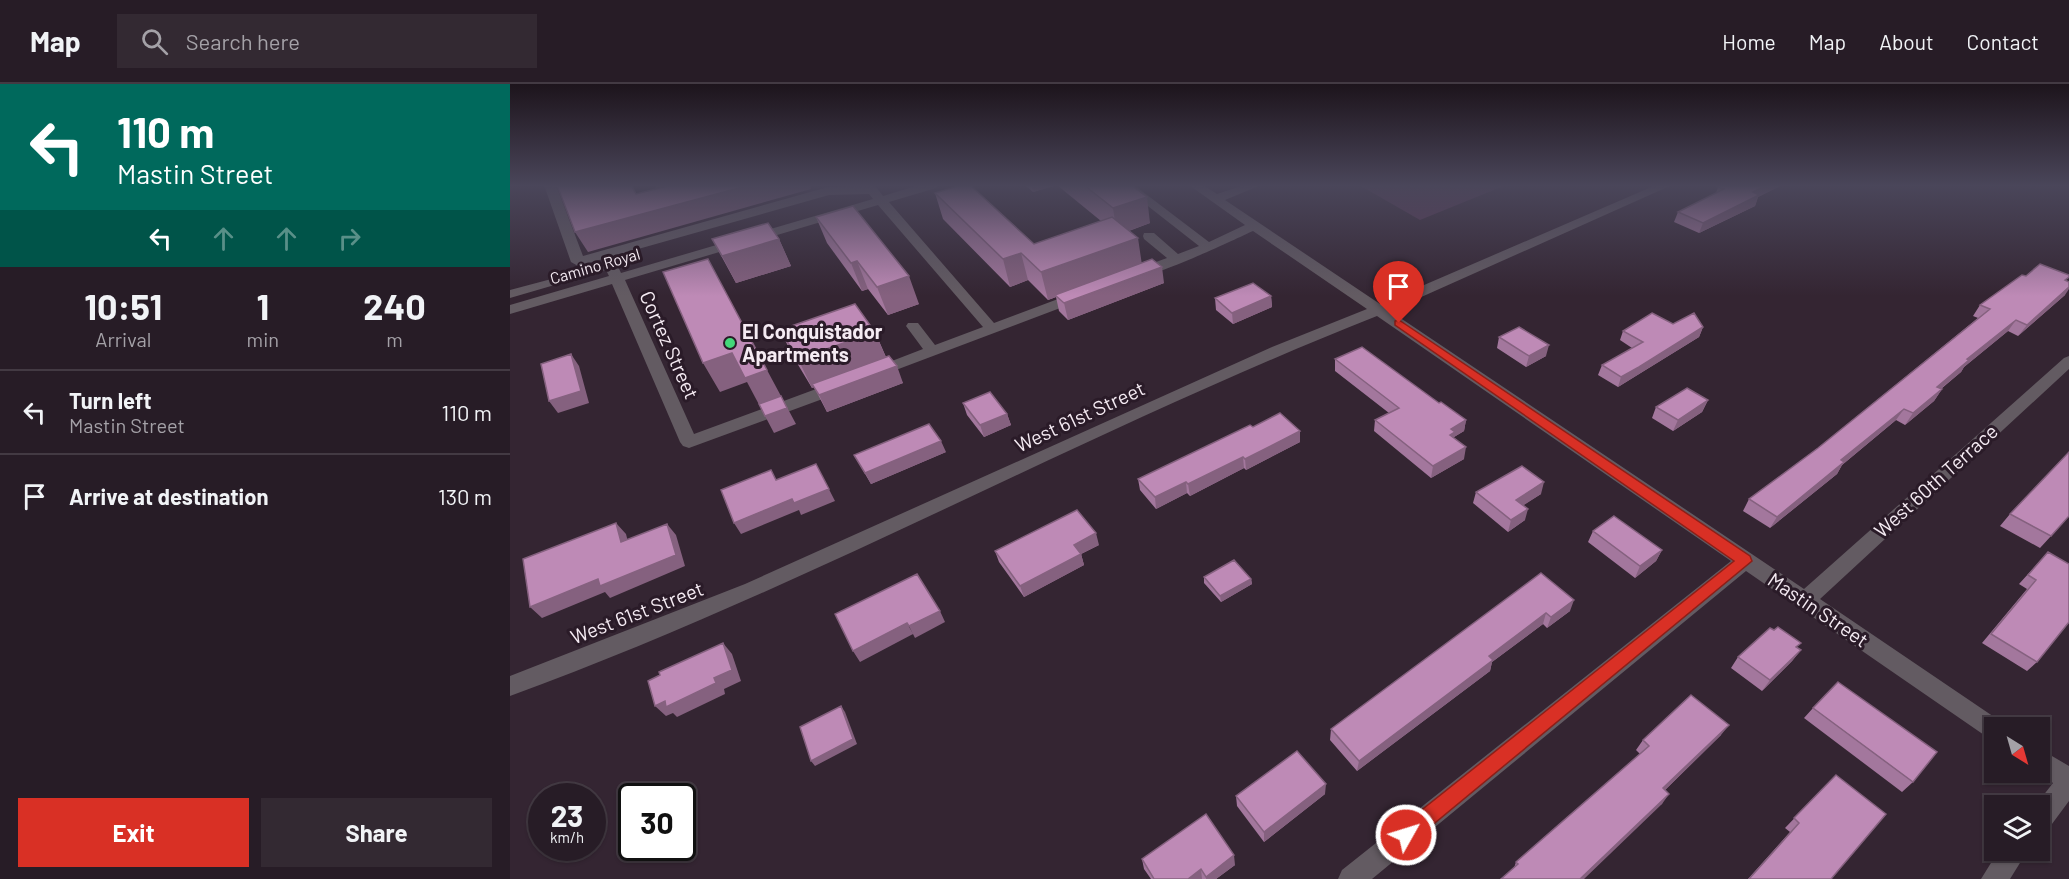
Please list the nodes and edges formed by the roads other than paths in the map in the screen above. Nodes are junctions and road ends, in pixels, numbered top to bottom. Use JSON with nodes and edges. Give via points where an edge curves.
{"nodes":[{"id":1,"x":563,"y":222,"type":"edge"},
{"id":2,"x":710,"y":222,"type":"edge"},
{"id":3,"x":784,"y":222,"type":"edge"},
{"id":4,"x":800,"y":222,"type":"edge"},
{"id":5,"x":899,"y":222,"type":"edge"},
{"id":6,"x":1174,"y":222,"type":"edge"},
{"id":7,"x":1251,"y":222,"type":"edge"},
{"id":8,"x":1581,"y":222,"type":"edge"},
{"id":9,"x":1255,"y":225,"type":"junction"},
{"id":10,"x":1149,"y":236,"type":"dead end"},
{"id":11,"x":1208,"y":248,"type":"junction"},
{"id":12,"x":1177,"y":259,"type":"junction"},
{"id":13,"x":614,"y":272,"type":"junction"},
{"id":14,"x":1123,"y":280,"type":"edge"},
{"id":15,"x":1090,"y":292,"type":"edge"},
{"id":16,"x":510,"y":294,"type":"edge"},
{"id":17,"x":510,"y":310,"type":"edge"},
{"id":18,"x":1379,"y":310,"type":"junction"},
{"id":19,"x":913,"y":326,"type":"dead end"},
{"id":20,"x":992,"y":329,"type":"junction"},
{"id":21,"x":933,"y":351,"type":"junction"},
{"id":22,"x":2069,"y":361,"type":"edge"},
{"id":23,"x":1745,"y":561,"type":"junction"},
{"id":24,"x":1804,"y":601,"type":"junction"},
{"id":25,"x":510,"y":686,"type":"edge"},
{"id":26,"x":1984,"y":723,"type":"edge"},
{"id":27,"x":2050,"y":767,"type":"edge"},
{"id":28,"x":2069,"y":780,"type":"edge"},
{"id":29,"x":2050,"y":806,"type":"edge"},
{"id":30,"x":2007,"y":861,"type":"edge"},
{"id":31,"x":1351,"y":879,"type":"edge"},
{"id":32,"x":1994,"y":879,"type":"edge"}],
"edges":[{"from":1,"to":2,"type":"street","via":[[578,262]]},
{"from":3,"to":13,"type":"street"},
{"from":4,"to":13,"type":"street","name":"Camino Royal","via":[[683,264]]},
{"from":5,"to":20,"type":"street"},
{"from":6,"to":11,"type":"street"},
{"from":7,"to":9,"type":"street","name":"Mastin Street"},
{"from":8,"to":18,"type":"street","name":"West 61st Street"},
{"from":9,"to":11,"type":"street"},
{"from":9,"to":18,"type":"street","name":"Mastin Street"},
{"from":10,"to":12,"type":"street"},
{"from":11,"to":12,"type":"street"},
{"from":12,"to":14,"type":"street"},
{"from":13,"to":16,"type":"street"},
{"from":13,"to":17,"type":"street","name":"Camino Royal"},
{"from":13,"to":21,"type":"street","name":"Cortez Street","via":[[689,442]]},
{"from":15,"to":20,"type":"street"},
{"from":18,"to":23,"type":"street","name":"Mastin Street"},
{"from":18,"to":25,"type":"street","name":"West 61st Street","via":[[1277,350],[742,594]]},
{"from":19,"to":21,"type":"street"},
{"from":20,"to":21,"type":"street"},
{"from":22,"to":24,"type":"street","name":"West 60th Terrace"},
{"from":23,"to":24,"type":"street","name":"Mastin Street"},
{"from":23,"to":31,"type":"street"},
{"from":24,"to":26,"type":"street","name":"Mastin Street"},
{"from":27,"to":28,"type":"street"},
{"from":28,"to":29,"type":"street"},
{"from":30,"to":32,"type":"street"}]}
